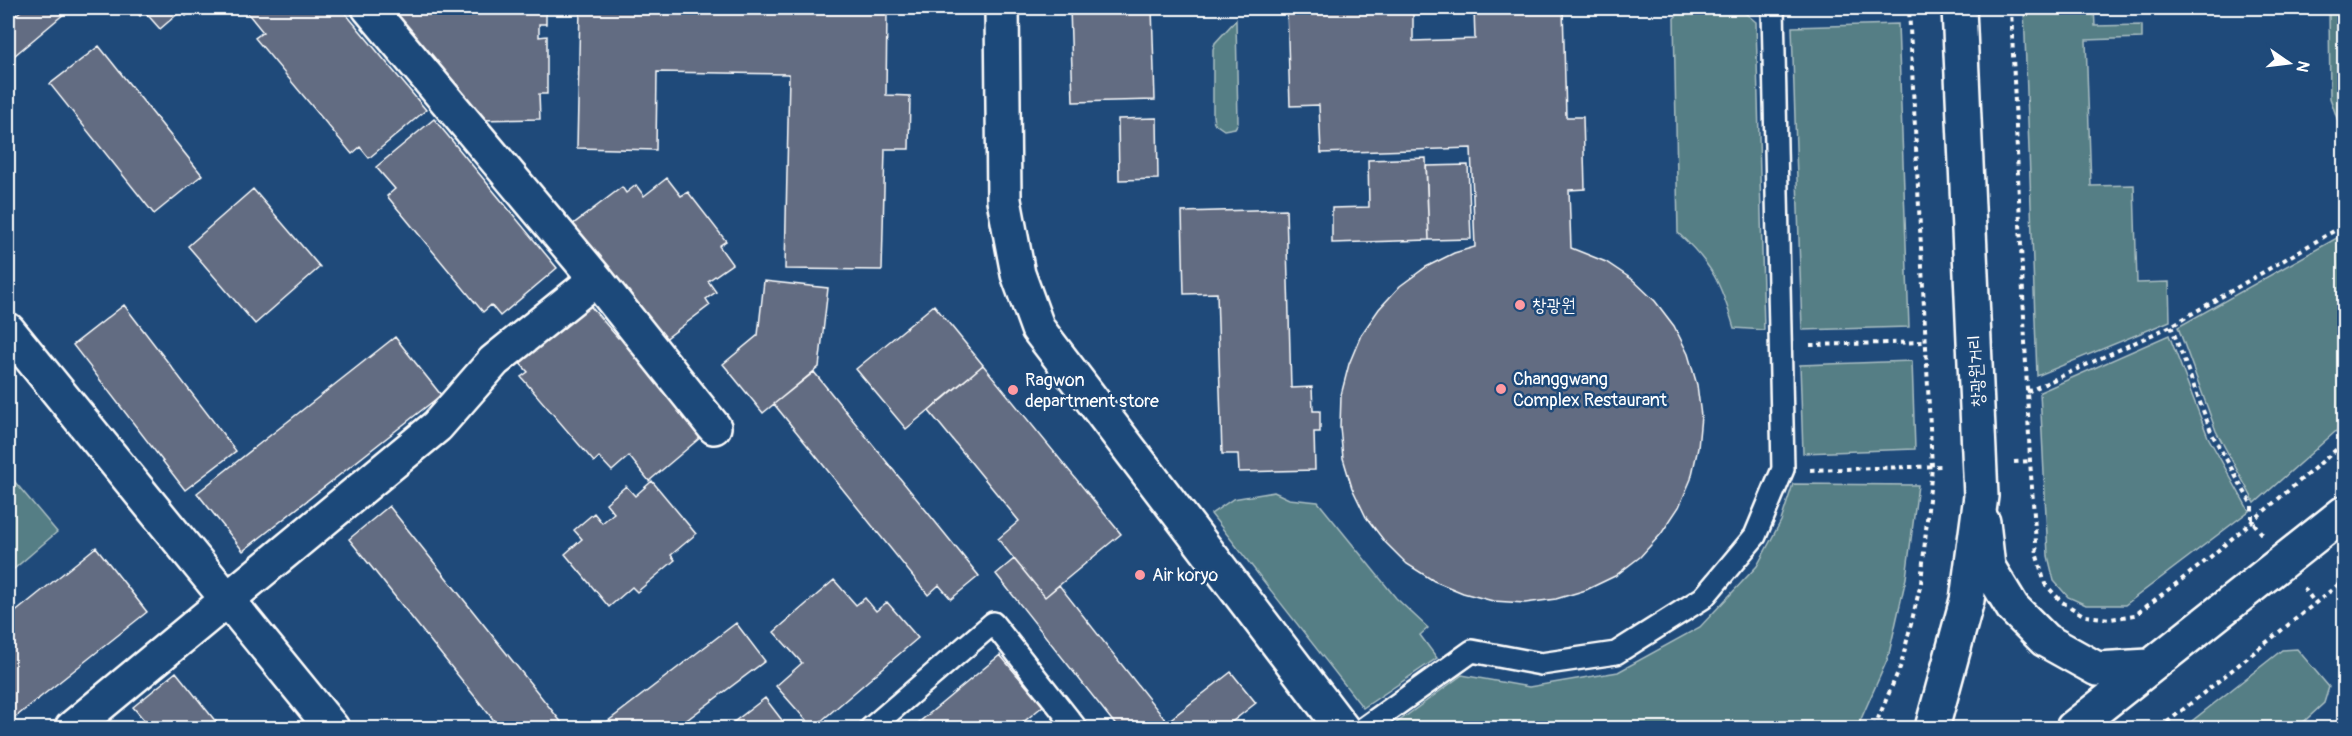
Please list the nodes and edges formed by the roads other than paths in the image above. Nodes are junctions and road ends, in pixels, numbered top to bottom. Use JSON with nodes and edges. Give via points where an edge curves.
{"nodes":[{"id":1,"x":369,"y":8,"type":"edge"},
{"id":2,"x":1002,"y":8,"type":"edge"},
{"id":3,"x":1773,"y":8,"type":"edge"},
{"id":4,"x":1959,"y":8,"type":"edge"},
{"id":5,"x":596,"y":279,"type":"junction"},
{"id":6,"x":8,"y":330,"type":"edge"},
{"id":7,"x":714,"y":427,"type":"dead end"},
{"id":8,"x":1980,"y":496,"type":"junction"},
{"id":9,"x":2344,"y":513,"type":"edge"},
{"id":10,"x":228,"y":601,"type":"junction"},
{"id":11,"x":2149,"y":666,"type":"junction"},
{"id":12,"x":72,"y":729,"type":"edge"},
{"id":13,"x":332,"y":729,"type":"edge"},
{"id":14,"x":871,"y":729,"type":"edge"},
{"id":15,"x":1076,"y":729,"type":"edge"},
{"id":16,"x":1342,"y":729,"type":"edge"},
{"id":17,"x":1364,"y":729,"type":"edge"},
{"id":18,"x":1932,"y":729,"type":"edge"},
{"id":19,"x":2073,"y":729,"type":"edge"}],
"edges":[{"from":1,"to":5,"type":"street"},
{"from":2,"to":16,"type":"street","via":[[1004,200],[1018,274],[1038,328]]},
{"from":3,"to":17,"type":"lane","via":[[1783,469],[1755,536],[1703,598],[1616,653],[1541,664],[1472,651]]},
{"from":4,"to":8,"type":"street","name":"창광원거리"},
{"from":5,"to":7,"type":"street"},
{"from":5,"to":10,"type":"street","via":[[494,362],[437,426]]},
{"from":6,"to":10,"type":"street"},
{"from":8,"to":11,"type":"street","via":[[1988,567],[2013,608],[2046,640],[2097,669]]},
{"from":8,"to":18,"type":"street","name":"창광원거리","via":[[1967,600]]},
{"from":9,"to":11,"type":"street","via":[[2284,564]]},
{"from":10,"to":12,"type":"street"},
{"from":10,"to":13,"type":"street"},
{"from":11,"to":19,"type":"street"},
{"from":14,"to":15,"type":"lane","via":[[993,623]]}]}
